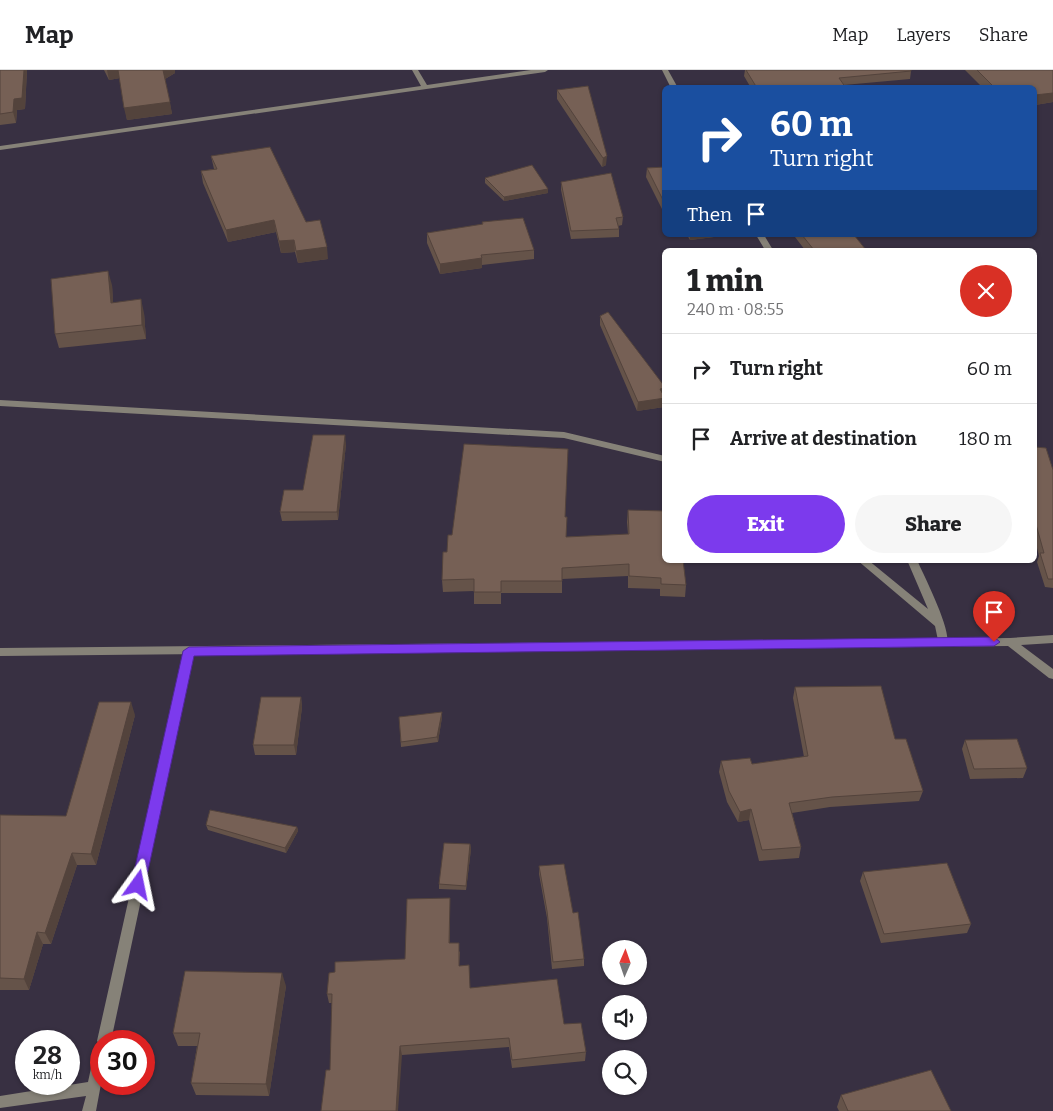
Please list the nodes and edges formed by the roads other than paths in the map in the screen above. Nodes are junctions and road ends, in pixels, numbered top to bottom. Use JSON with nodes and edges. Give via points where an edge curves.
{"nodes":[{"id":1,"x":415,"y":70,"type":"edge"},
{"id":2,"x":545,"y":70,"type":"edge"},
{"id":3,"x":665,"y":70,"type":"edge"},
{"id":4,"x":673,"y":85,"type":"edge"},
{"id":5,"x":425,"y":87,"type":"junction"},
{"id":6,"x":0,"y":148,"type":"edge"},
{"id":7,"x":761,"y":237,"type":"edge"},
{"id":8,"x":768,"y":248,"type":"edge"},
{"id":9,"x":0,"y":403,"type":"edge"},
{"id":10,"x":662,"y":458,"type":"edge"},
{"id":11,"x":866,"y":563,"type":"edge"},
{"id":12,"x":913,"y":563,"type":"edge"},
{"id":13,"x":940,"y":624,"type":"junction"},
{"id":14,"x":1053,"y":639,"type":"edge"},
{"id":15,"x":943,"y":642,"type":"junction"},
{"id":16,"x":1010,"y":642,"type":"junction"},
{"id":17,"x":189,"y":651,"type":"junction"},
{"id":18,"x":0,"y":652,"type":"edge"},
{"id":19,"x":1053,"y":675,"type":"edge"},
{"id":20,"x":106,"y":1030,"type":"edge"},
{"id":21,"x":90,"y":1089,"type":"edge"},
{"id":22,"x":92,"y":1095,"type":"edge"},
{"id":23,"x":0,"y":1102,"type":"edge"},
{"id":24,"x":89,"y":1111,"type":"edge"}],
"edges":[{"from":1,"to":5,"type":"street"},
{"from":2,"to":5,"type":"street"},
{"from":3,"to":4,"type":"street"},
{"from":5,"to":6,"type":"street"},
{"from":7,"to":8,"type":"street"},
{"from":9,"to":10,"type":"street","via":[[564,435]]},
{"from":11,"to":13,"type":"street"},
{"from":12,"to":13,"type":"street"},
{"from":13,"to":15,"type":"street"},
{"from":14,"to":16,"type":"street"},
{"from":15,"to":16,"type":"street"},
{"from":15,"to":17,"type":"street"},
{"from":16,"to":19,"type":"street"},
{"from":17,"to":18,"type":"street"},
{"from":17,"to":20,"type":"street"},
{"from":21,"to":23,"type":"street"},
{"from":22,"to":24,"type":"street"}]}
